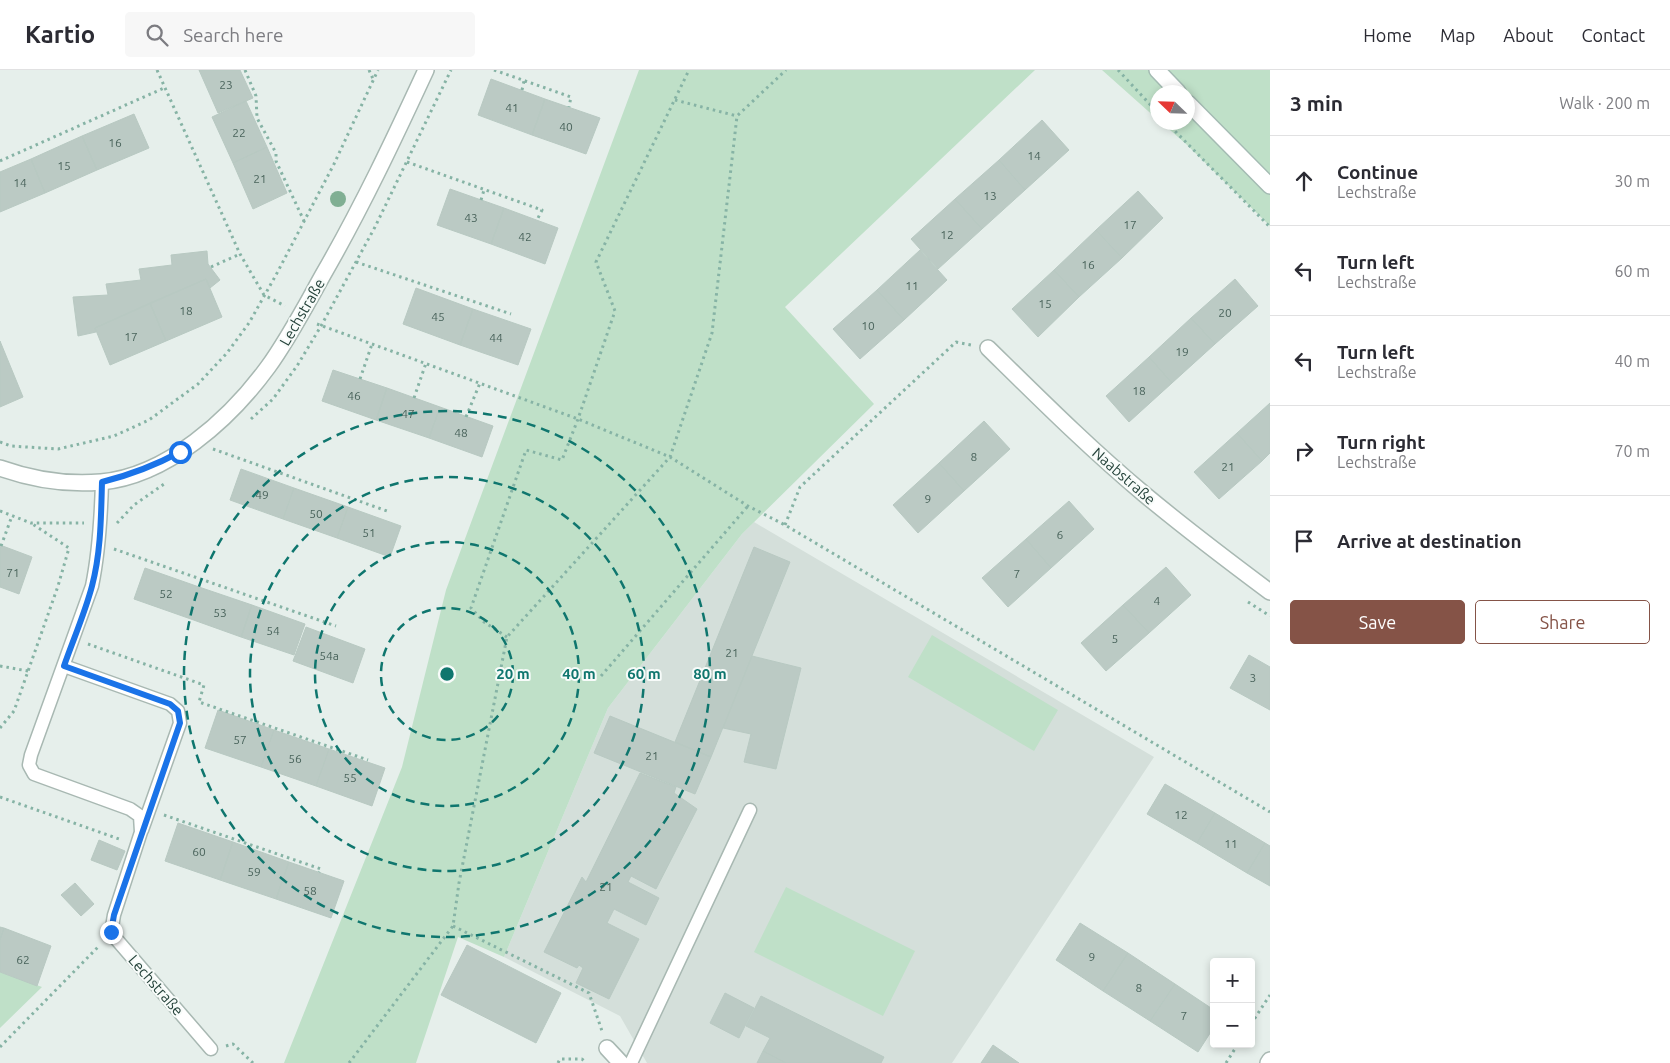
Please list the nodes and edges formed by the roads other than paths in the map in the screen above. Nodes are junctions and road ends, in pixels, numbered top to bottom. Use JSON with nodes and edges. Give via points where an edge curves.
{"nodes":[{"id":1,"x":426,"y":70,"type":"edge"},
{"id":2,"x":1157,"y":70,"type":"edge"},
{"id":3,"x":1171,"y":85,"type":"edge"},
{"id":4,"x":1195,"y":110,"type":"edge"},
{"id":5,"x":1270,"y":186,"type":"edge"},
{"id":6,"x":988,"y":348,"type":"road end"},
{"id":7,"x":0,"y":468,"type":"edge"},
{"id":8,"x":102,"y":482,"type":"junction"},
{"id":9,"x":1270,"y":592,"type":"edge"},
{"id":10,"x":64,"y":666,"type":"junction"},
{"id":11,"x":750,"y":810,"type":"dead end"},
{"id":12,"x":141,"y":832,"type":"junction"},
{"id":13,"x":211,"y":1048,"type":"road end"},
{"id":14,"x":607,"y":1048,"type":"road end"},
{"id":15,"x":621,"y":1063,"type":"edge"},
{"id":16,"x":632,"y":1063,"type":"edge"}],
"edges":[{"from":1,"to":8,"type":"street","name":"Lechstraße","via":[[363,203],[301,315],[267,368],[247,393],[201,437],[180,452],[131,475]]},
{"from":2,"to":3,"type":"street"},
{"from":4,"to":5,"type":"street"},
{"from":6,"to":9,"type":"street","name":"Naabstraße","via":[[1075,433],[1143,493]]},
{"from":7,"to":8,"type":"street","name":"Lechstraße","via":[[50,480]]},
{"from":8,"to":10,"type":"lane","via":[[97,563]]},
{"from":10,"to":12,"type":"lane","via":[[29,765],[34,774],[130,810],[140,816]]},
{"from":10,"to":12,"type":"lane","via":[[170,704],[178,711],[180,723]]},
{"from":11,"to":16,"type":"lane"},
{"from":12,"to":13,"type":"lane","name":"Lechstraße","via":[[111,932]]},
{"from":14,"to":15,"type":"street"}]}
